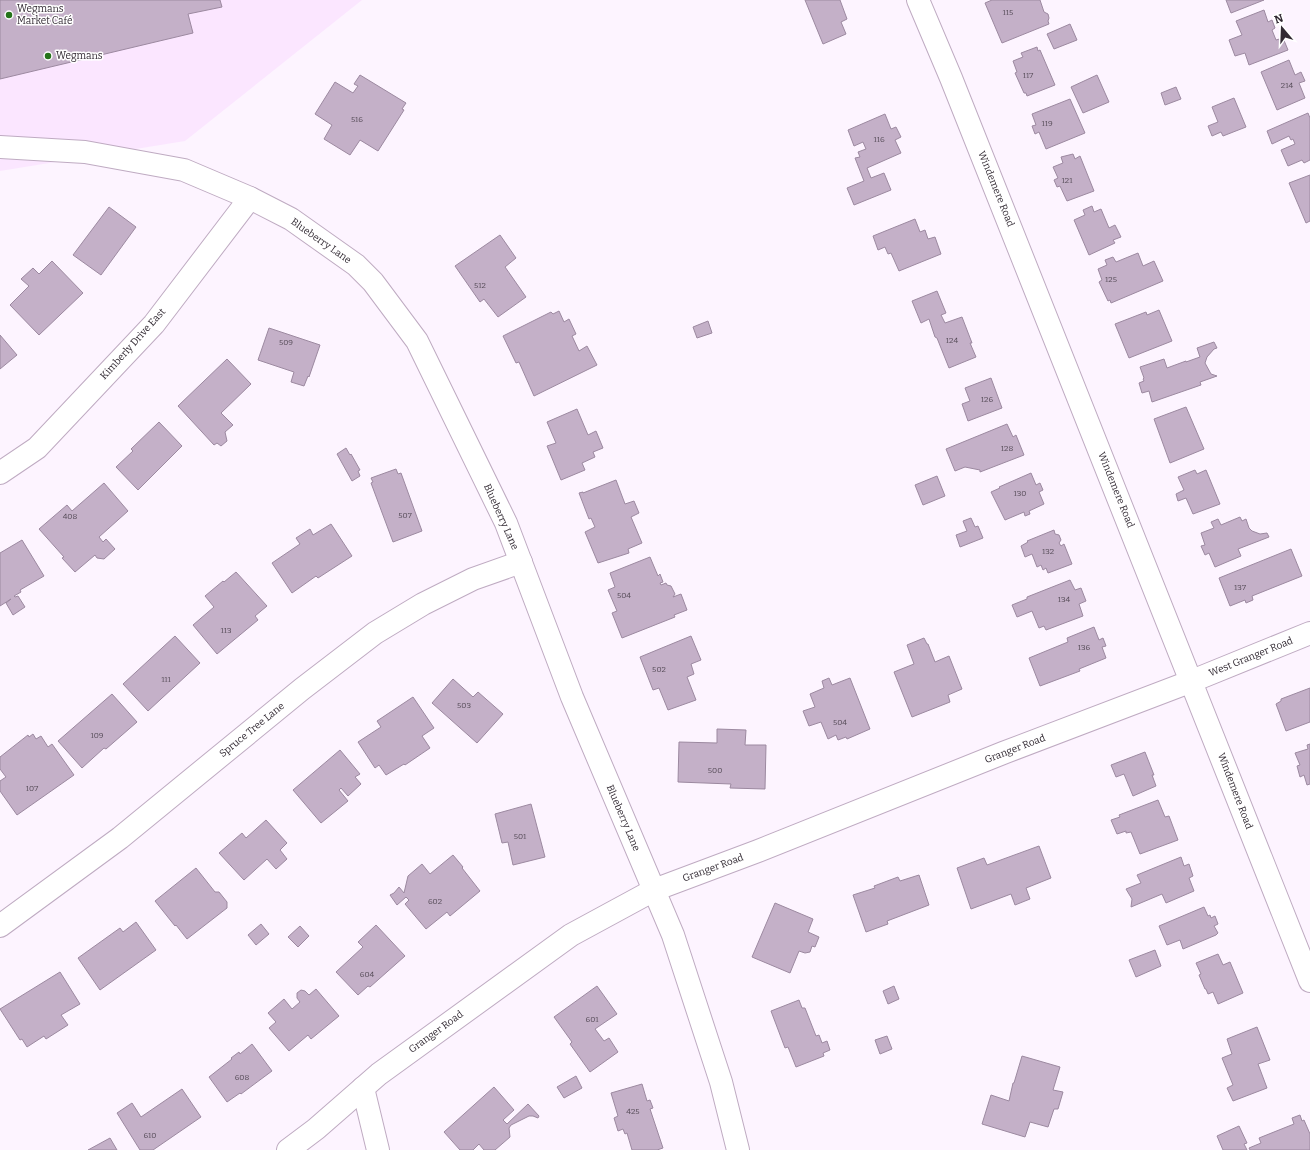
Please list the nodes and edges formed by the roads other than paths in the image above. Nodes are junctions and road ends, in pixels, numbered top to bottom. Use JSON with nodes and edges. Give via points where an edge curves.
{"nodes":[{"id":1,"x":918,"y":0,"type":"edge"},
{"id":2,"x":0,"y":147,"type":"edge"},
{"id":3,"x":250,"y":198,"type":"junction"},
{"id":4,"x":0,"y":473,"type":"edge"},
{"id":5,"x":520,"y":562,"type":"junction"},
{"id":6,"x":1310,"y":633,"type":"edge"},
{"id":7,"x":1192,"y":681,"type":"junction"},
{"id":8,"x":654,"y":890,"type":"junction"},
{"id":9,"x":0,"y":926,"type":"edge"},
{"id":10,"x":1310,"y":981,"type":"edge"},
{"id":11,"x":363,"y":1088,"type":"junction"},
{"id":12,"x":288,"y":1150,"type":"edge"},
{"id":13,"x":378,"y":1150,"type":"edge"},
{"id":14,"x":738,"y":1150,"type":"edge"}],
"edges":[{"from":1,"to":7,"type":"street","name":"Windemere Road"},
{"from":2,"to":3,"type":"street","name":"Blueberry Lane","via":[[85,152],[184,170]]},
{"from":3,"to":4,"type":"street","name":"Kimberly Drive East","via":[[154,324],[36,448]]},
{"from":3,"to":5,"type":"street","name":"Blueberry Lane","via":[[291,219],[356,265],[374,282],[417,341],[506,523]]},
{"from":5,"to":8,"type":"street","name":"Blueberry Lane","via":[[572,697]]},
{"from":5,"to":9,"type":"street","name":"Spruce Tree Lane","via":[[473,579],[422,604],[376,633],[302,689],[120,838]]},
{"from":6,"to":7,"type":"street","name":"West Granger Road"},
{"from":7,"to":8,"type":"street","name":"Granger Road"},
{"from":7,"to":10,"type":"street","name":"Windemere Road"},
{"from":8,"to":11,"type":"street","name":"Granger Road","via":[[571,935]]},
{"from":8,"to":14,"type":"street","name":"Blueberry Lane","via":[[673,935],[721,1082]]},
{"from":11,"to":12,"type":"street","name":"Granger Road"},
{"from":11,"to":13,"type":"street"}]}
